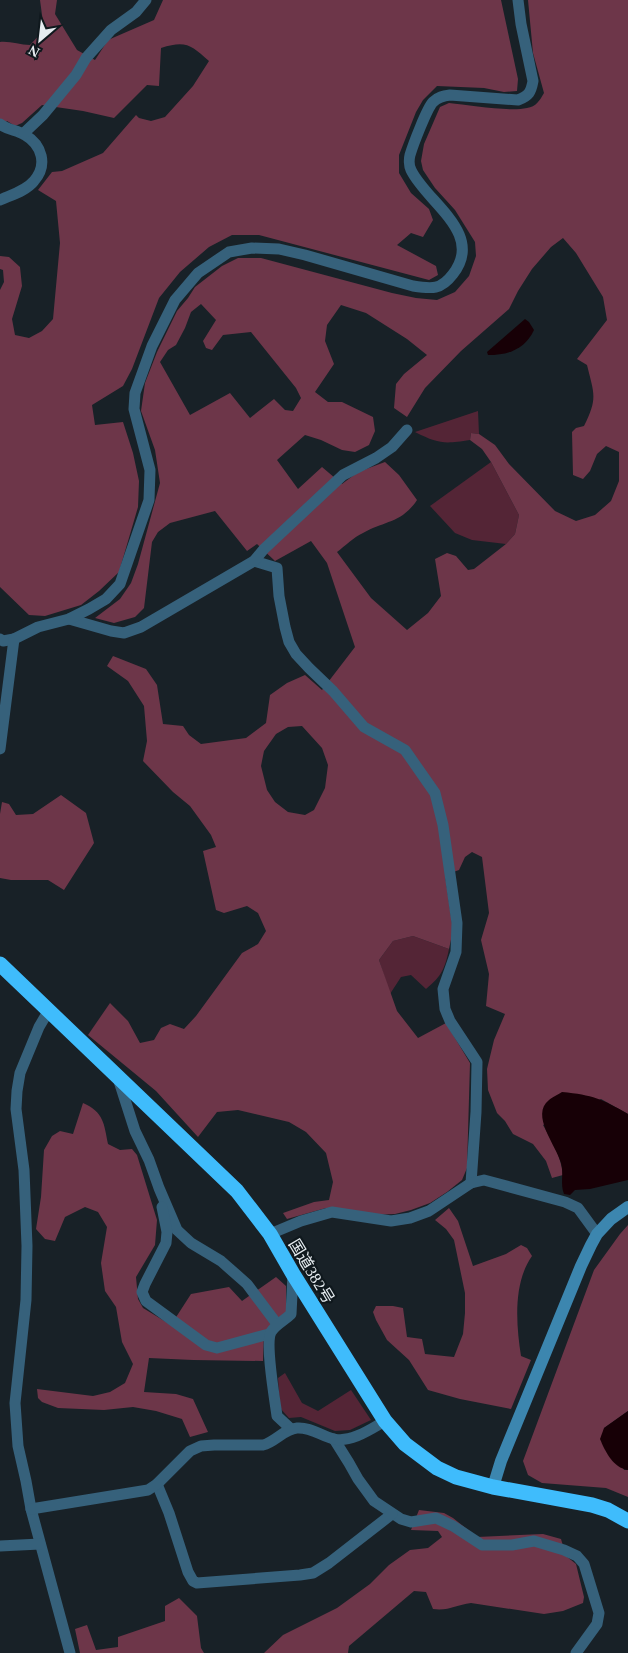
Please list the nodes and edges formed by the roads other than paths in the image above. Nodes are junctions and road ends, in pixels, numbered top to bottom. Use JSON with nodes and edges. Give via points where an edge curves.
{"nodes":[{"id":1,"x":146,"y":0,"type":"edge"},
{"id":2,"x":518,"y":0,"type":"edge"},
{"id":3,"x":0,"y":124,"type":"edge"},
{"id":4,"x":24,"y":134,"type":"junction"},
{"id":5,"x":0,"y":200,"type":"edge"},
{"id":6,"x":407,"y":430,"type":"dead end"},
{"id":7,"x":254,"y":561,"type":"junction"},
{"id":8,"x":69,"y":619,"type":"junction"},
{"id":9,"x":0,"y":639,"type":"edge"},
{"id":10,"x":14,"y":639,"type":"junction"},
{"id":11,"x":0,"y":749,"type":"edge"},
{"id":12,"x":0,"y":964,"type":"edge"},
{"id":13,"x":49,"y":1010,"type":"junction"},
{"id":14,"x":118,"y":1078,"type":"junction"},
{"id":15,"x":471,"y":1183,"type":"junction"},
{"id":16,"x":159,"y":1188,"type":"junction"},
{"id":17,"x":628,"y":1207,"type":"edge"},
{"id":18,"x":270,"y":1234,"type":"junction"},
{"id":19,"x":597,"y":1234,"type":"junction"},
{"id":20,"x":293,"y":1274,"type":"junction"},
{"id":21,"x":277,"y":1324,"type":"junction"},
{"id":22,"x":269,"y":1334,"type":"junction"},
{"id":23,"x":385,"y":1421,"type":"junction"},
{"id":24,"x":291,"y":1429,"type":"junction"},
{"id":25,"x":334,"y":1439,"type":"junction"},
{"id":26,"x":157,"y":1484,"type":"junction"},
{"id":27,"x":493,"y":1488,"type":"junction"},
{"id":28,"x":31,"y":1509,"type":"junction"},
{"id":29,"x":392,"y":1514,"type":"junction"},
{"id":30,"x":628,"y":1520,"type":"edge"},
{"id":31,"x":40,"y":1544,"type":"junction"},
{"id":32,"x":0,"y":1546,"type":"edge"},
{"id":33,"x":70,"y":1653,"type":"edge"},
{"id":34,"x":576,"y":1653,"type":"edge"}],
"edges":[{"from":1,"to":4,"type":"street","via":[[136,12],[111,30]]},
{"from":2,"to":8,"type":"street","via":[[533,81],[528,96],[518,100],[440,96],[431,104],[410,157],[410,169],[462,238],[463,251],[456,271],[446,283],[432,289],[305,255],[252,248],[229,252],[198,273],[175,300],[152,346],[135,393],[134,409],[150,470],[148,500],[120,584],[106,599]]},
{"from":3,"to":4,"type":"street"},
{"from":4,"to":5,"type":"street","via":[[35,142],[41,153],[39,173],[33,182]]},
{"from":6,"to":7,"type":"street","via":[[392,447],[343,475]]},
{"from":7,"to":8,"type":"street","via":[[124,633]]},
{"from":7,"to":15,"type":"street","via":[[277,568],[285,627],[296,654],[364,727],[405,750],[435,793],[443,825],[457,923],[456,952],[443,989],[445,1009],[477,1062]]},
{"from":8,"to":10,"type":"street","via":[[38,627]]},
{"from":9,"to":10,"type":"street"},
{"from":10,"to":11,"type":"street"},
{"from":12,"to":13,"type":"highway","name":"国道382号"},
{"from":13,"to":14,"type":"highway","name":"国道382号"},
{"from":13,"to":28,"type":"street","via":[[20,1073],[16,1109],[24,1170],[27,1246],[26,1300],[15,1403],[18,1446]]},
{"from":14,"to":16,"type":"street"},
{"from":14,"to":18,"type":"highway","name":"国道382号","via":[[237,1191]]},
{"from":15,"to":18,"type":"street","via":[[428,1211],[410,1218],[391,1221],[332,1212]]},
{"from":15,"to":19,"type":"street","via":[[484,1180],[565,1202],[578,1208]]},
{"from":16,"to":21,"type":"street","via":[[177,1230],[247,1284]]},
{"from":16,"to":22,"type":"street","via":[[166,1243],[142,1292],[146,1301],[206,1345],[217,1348]]},
{"from":17,"to":19,"type":"street"},
{"from":18,"to":20,"type":"highway","name":"国道382号"},
{"from":19,"to":27,"type":"street","via":[[543,1358]]},
{"from":20,"to":21,"type":"street","via":[[291,1314]]},
{"from":20,"to":23,"type":"highway","name":"国道382号"},
{"from":21,"to":22,"type":"street"},
{"from":22,"to":24,"type":"street","via":[[277,1416]]},
{"from":23,"to":25,"type":"street","via":[[346,1439]]},
{"from":23,"to":27,"type":"highway","name":"国道382号","via":[[405,1444],[437,1468]]},
{"from":24,"to":25,"type":"street","via":[[312,1430]]},
{"from":24,"to":26,"type":"street","via":[[270,1444],[201,1446],[190,1451]]},
{"from":25,"to":29,"type":"street","via":[[374,1501]]},
{"from":26,"to":28,"type":"street","via":[[139,1492]]},
{"from":26,"to":29,"type":"street","via":[[188,1572],[197,1583],[313,1573]]},
{"from":27,"to":30,"type":"highway","name":"国道382号","via":[[592,1506]]},
{"from":28,"to":31,"type":"street"},
{"from":29,"to":34,"type":"street","via":[[411,1522],[436,1518],[482,1545],[534,1541],[577,1556],[584,1564],[599,1613],[597,1624]]},
{"from":31,"to":32,"type":"street"},
{"from":31,"to":33,"type":"street"}]}
